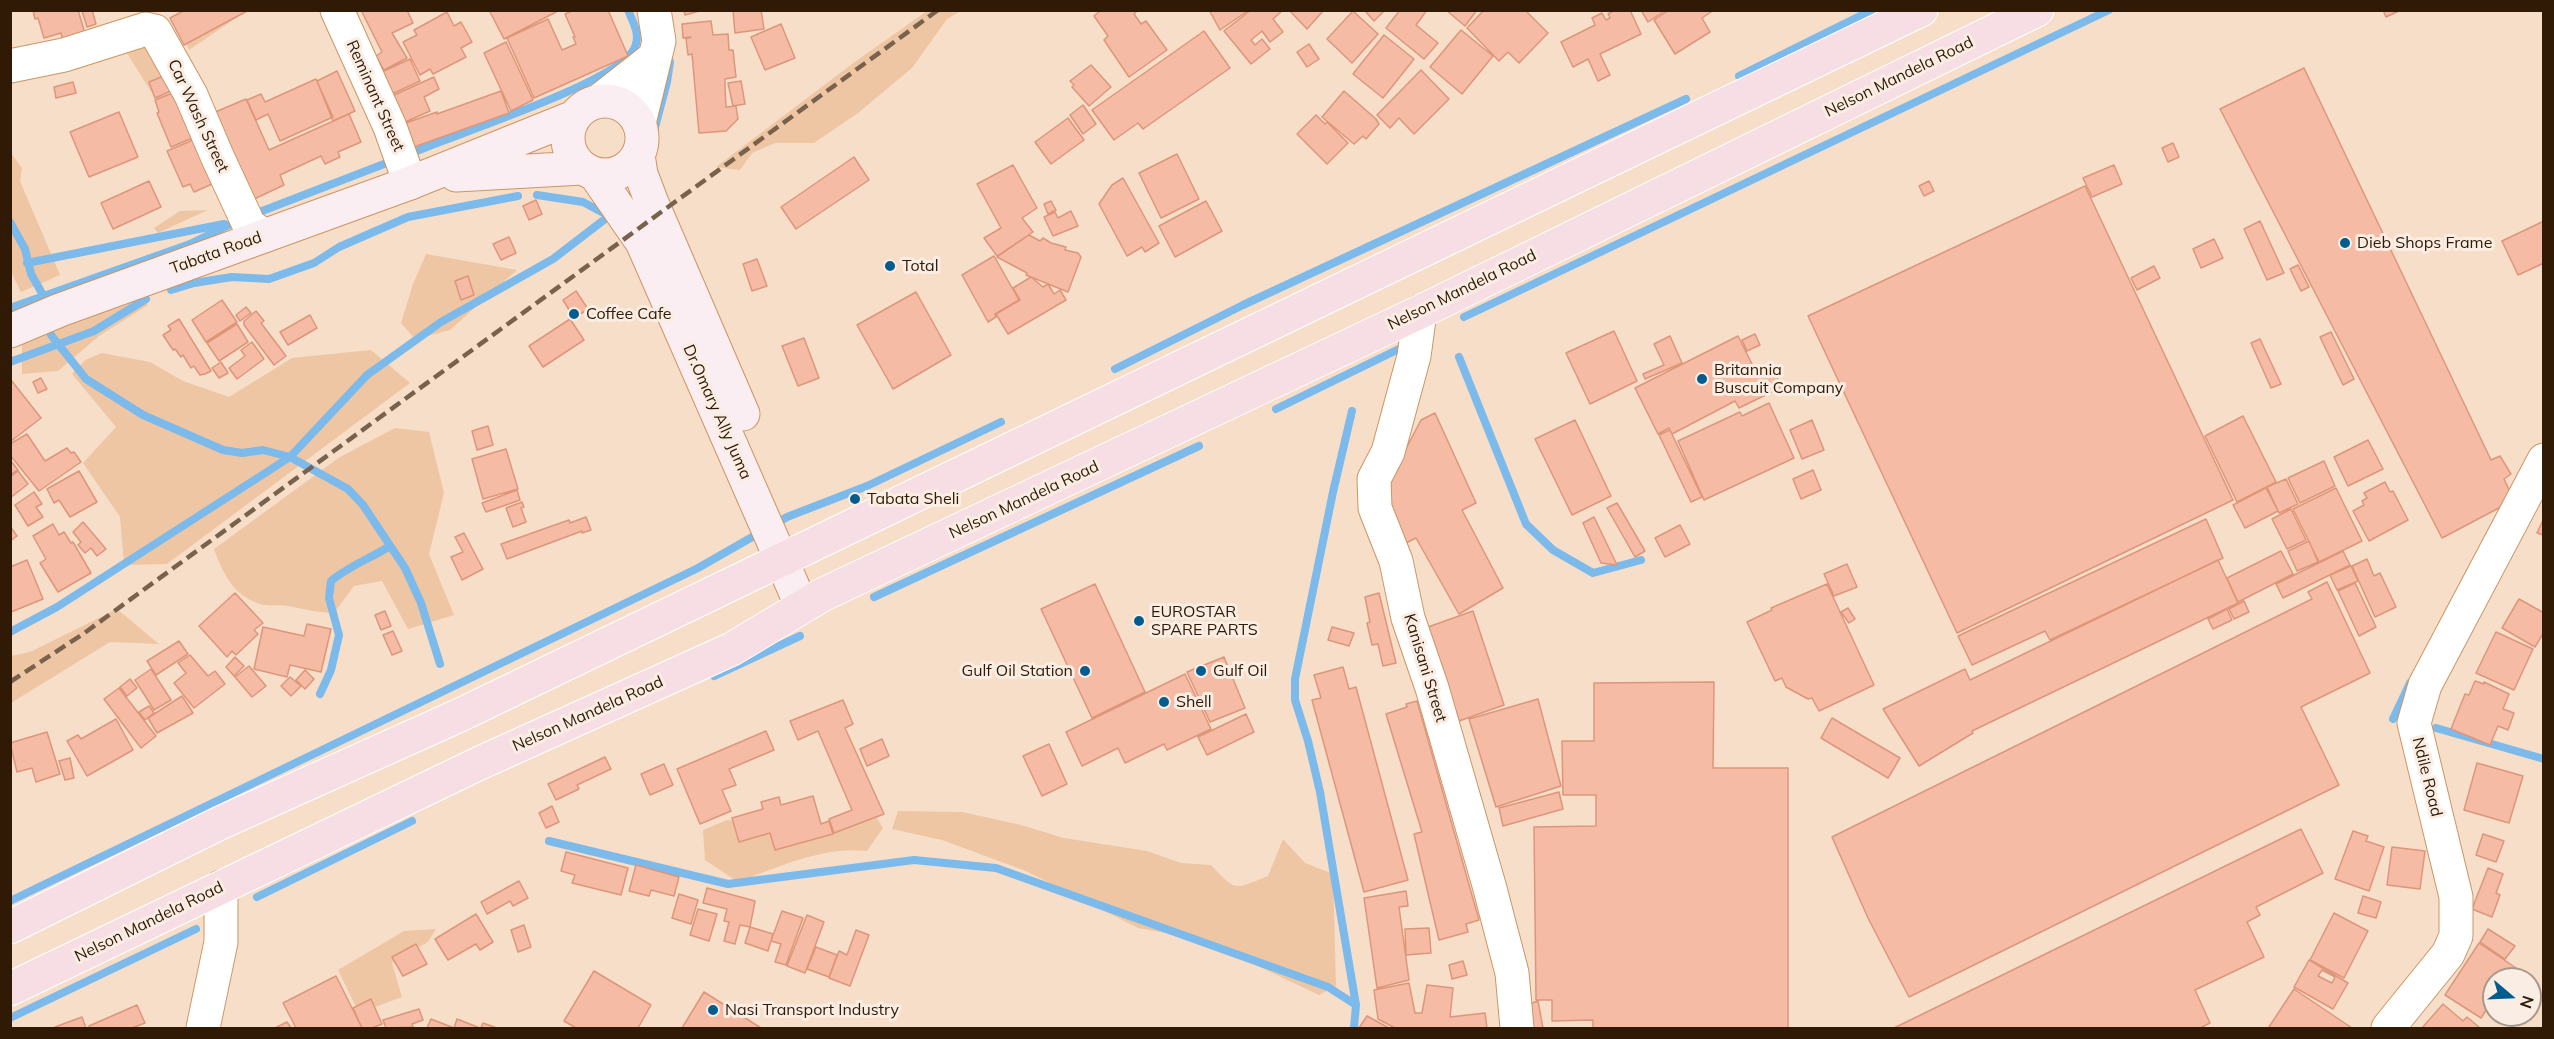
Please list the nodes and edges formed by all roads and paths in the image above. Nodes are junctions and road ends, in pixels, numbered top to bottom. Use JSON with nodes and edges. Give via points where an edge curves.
{"nodes":[{"id":1,"x":337,"y":10,"type":"edge"},
{"id":2,"x":654,"y":10,"type":"edge"},
{"id":3,"x":1921,"y":10,"type":"edge"},
{"id":4,"x":2037,"y":10,"type":"edge"},
{"id":5,"x":656,"y":57,"type":"junction"},
{"id":6,"x":10,"y":66,"type":"edge"},
{"id":7,"x":586,"y":109,"type":"junction"},
{"id":8,"x":639,"y":123,"type":"junction"},
{"id":9,"x":638,"y":155,"type":"junction"},
{"id":10,"x":588,"y":171,"type":"junction"},
{"id":11,"x":416,"y":180,"type":"junction"},
{"id":12,"x":264,"y":236,"type":"junction"},
{"id":13,"x":1420,"y":312,"type":"junction"},
{"id":14,"x":10,"y":331,"type":"edge"},
{"id":15,"x":2544,"y":460,"type":"edge"},
{"id":16,"x":791,"y":555,"type":"junction"},
{"id":17,"x":812,"y":601,"type":"junction"},
{"id":18,"x":221,"y":887,"type":"junction"},
{"id":19,"x":10,"y":927,"type":"edge"},
{"id":20,"x":10,"y":988,"type":"edge"},
{"id":21,"x":203,"y":1029,"type":"edge"},
{"id":22,"x":1517,"y":1029,"type":"edge"},
{"id":23,"x":2388,"y":1029,"type":"edge"}],
"edges":[{"from":1,"to":11,"type":"street","name":"Reminant Street"},
{"from":2,"to":5,"type":"street","via":[[659,41]]},
{"from":3,"to":16,"type":"main road"},
{"from":4,"to":13,"type":"main road","name":"Nelson Mandela Road"},
{"from":5,"to":7,"type":"street"},
{"from":5,"to":8,"type":"street"},
{"from":6,"to":12,"type":"street","name":"Car Wash Street","via":[[64,55],[146,29],[155,31],[191,95],[249,225]]},
{"from":7,"to":8,"type":"main road","via":[[611,101],[622,105]]},
{"from":7,"to":10,"type":"main road","via":[[569,127],[569,150]]},
{"from":7,"to":11,"type":"main road","name":"Tabata Road"},
{"from":8,"to":9,"type":"main road","via":[[642,139]]},
{"from":9,"to":10,"type":"main road","via":[[620,172],[603,176]]},
{"from":9,"to":16,"type":"main road","name":"Dr.Omary Ally Juma","via":[[652,203]]},
{"from":10,"to":11,"type":"main road","name":"Tabata Road","via":[[491,172]]},
{"from":10,"to":16,"type":"main road","name":"Dr.Omary Ally Juma","via":[[642,242]]},
{"from":11,"to":12,"type":"main road","name":"Tabata Road"},
{"from":12,"to":14,"type":"main road","name":"Tabata Road"},
{"from":13,"to":17,"type":"main road","name":"Nelson Mandela Road"},
{"from":13,"to":22,"type":"street","name":"Kanisani Street","via":[[1414,356],[1388,452],[1374,478],[1375,508],[1396,561],[1408,618],[1489,885],[1512,973]]},
{"from":15,"to":23,"type":"street","name":"Ndile Road","via":[[2425,685],[2414,723],[2456,897],[2456,936],[2448,954]]},
{"from":16,"to":17,"type":"main road"},
{"from":16,"to":19,"type":"main road","via":[[460,715],[220,823]]},
{"from":17,"to":18,"type":"main road","name":"Nelson Mandela Road","via":[[732,649],[482,762]]},
{"from":18,"to":20,"type":"main road","name":"Nelson Mandela Road"},
{"from":18,"to":21,"type":"street","via":[[221,942]]}]}
